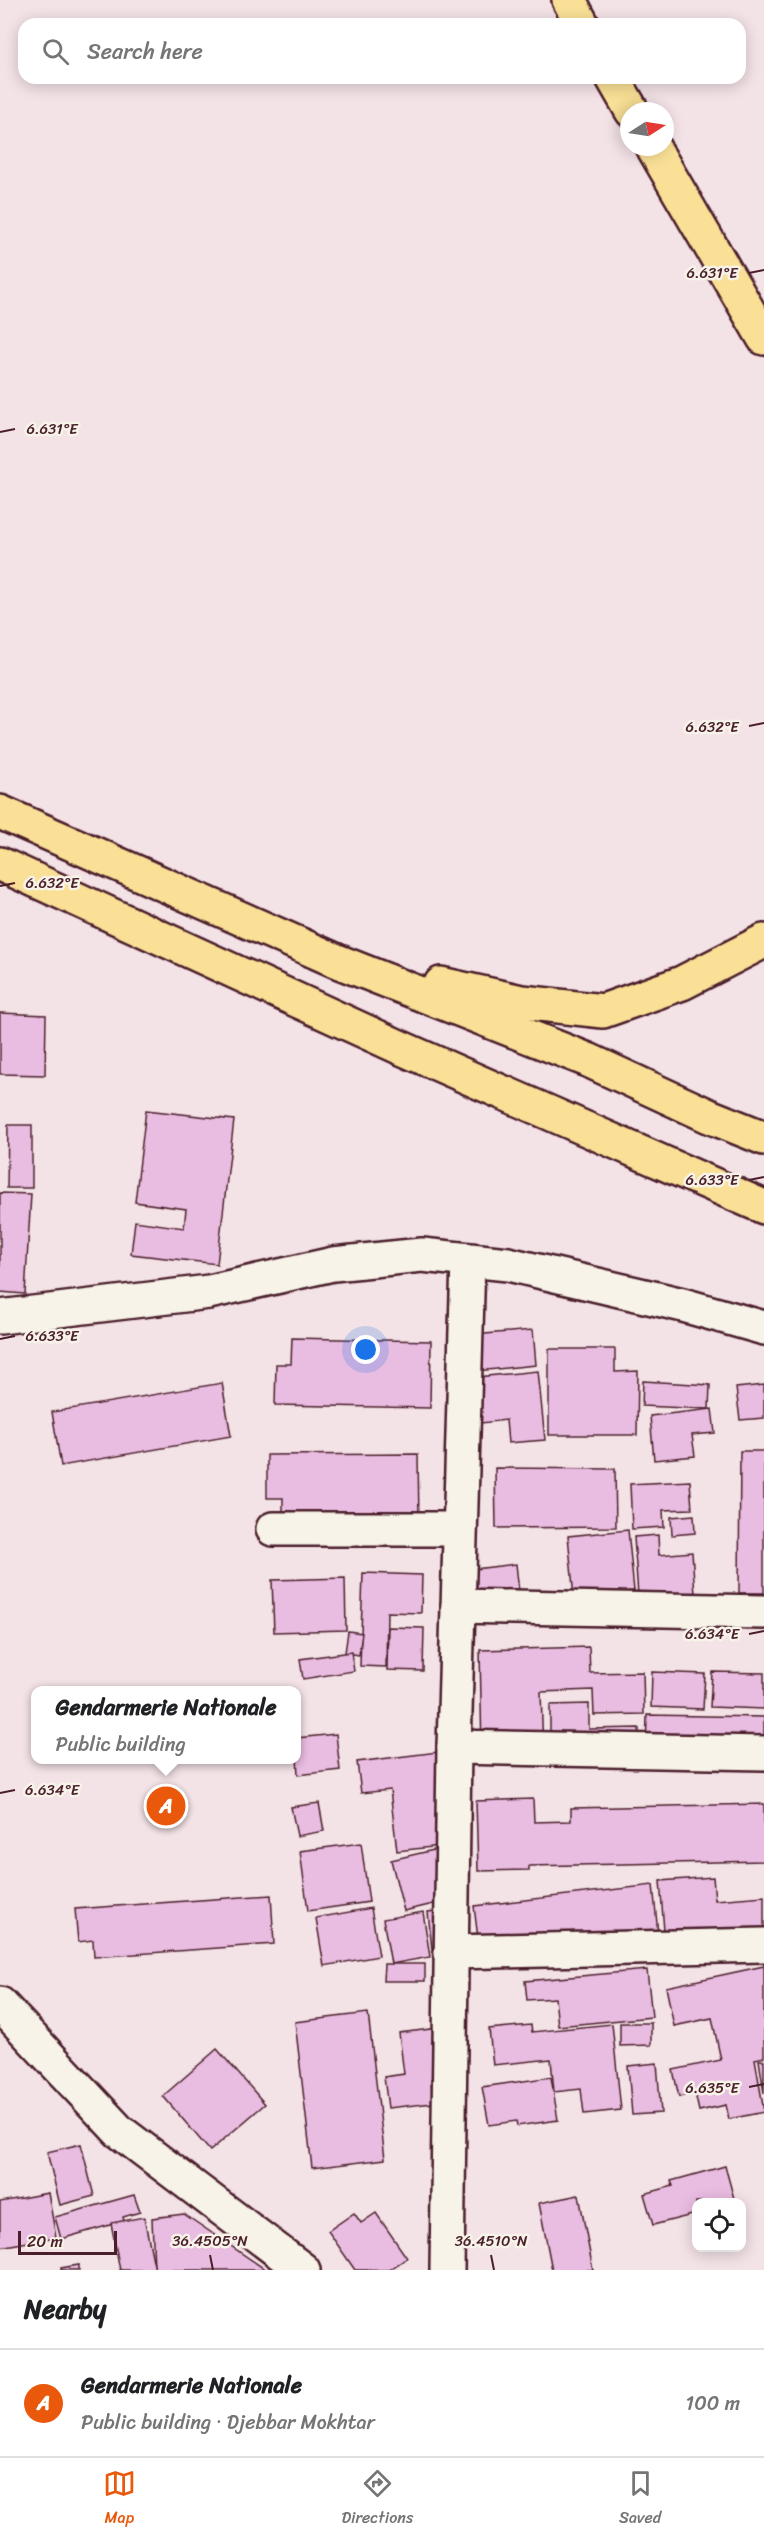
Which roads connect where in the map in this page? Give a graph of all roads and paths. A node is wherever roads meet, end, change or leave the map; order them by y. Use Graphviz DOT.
graph roads {
  1 [pos="569,0"];
  2 [pos="579,18"];
  3 [pos="616,84"];
  4 [pos="627,102"];
  5 [pos="658,156"];
  6 [pos="764,338"];
  7 [pos="0,813"];
  8 [pos="0,864"];
  9 [pos="764,940"];
  10 [pos="337,961"];
  11 [pos="764,1138"];
  12 [pos="764,1207"];
  13 [pos="468,1260"];
  14 [pos="0,1317"];
  15 [pos="764,1328"];
  16 [pos="273,1529"];
  17 [pos="460,1529"];
  18 [pos="458,1606"];
  19 [pos="764,1612"];
  20 [pos="454,1747"];
  21 [pos="764,1753"];
  22 [pos="764,1945"];
  23 [pos="451,1952"];
  24 [pos="0,2004"];
  25 [pos="303,2270"];
  26 [pos="447,2270"];
  1 -- 2 [label="main road"];
  3 -- 4 [label="main road"];
  5 -- 6 [label="main road"];
  7 -- 10 [label="main road"];
  8 -- 12 [label="main road"];
  9 -- 10 [label="main road"];
  10 -- 11 [label="main road"];
  13 -- 14 [label="street"];
  13 -- 15 [label="street"];
  13 -- 17 [label="street"];
  16 -- 17 [label="street"];
  17 -- 18 [label="street"];
  18 -- 19 [label="street"];
  18 -- 20 [label="street"];
  20 -- 21 [label="street"];
  20 -- 23 [label="street"];
  22 -- 23 [label="street"];
  23 -- 26 [label="street"];
  24 -- 25 [label="street"];
}
